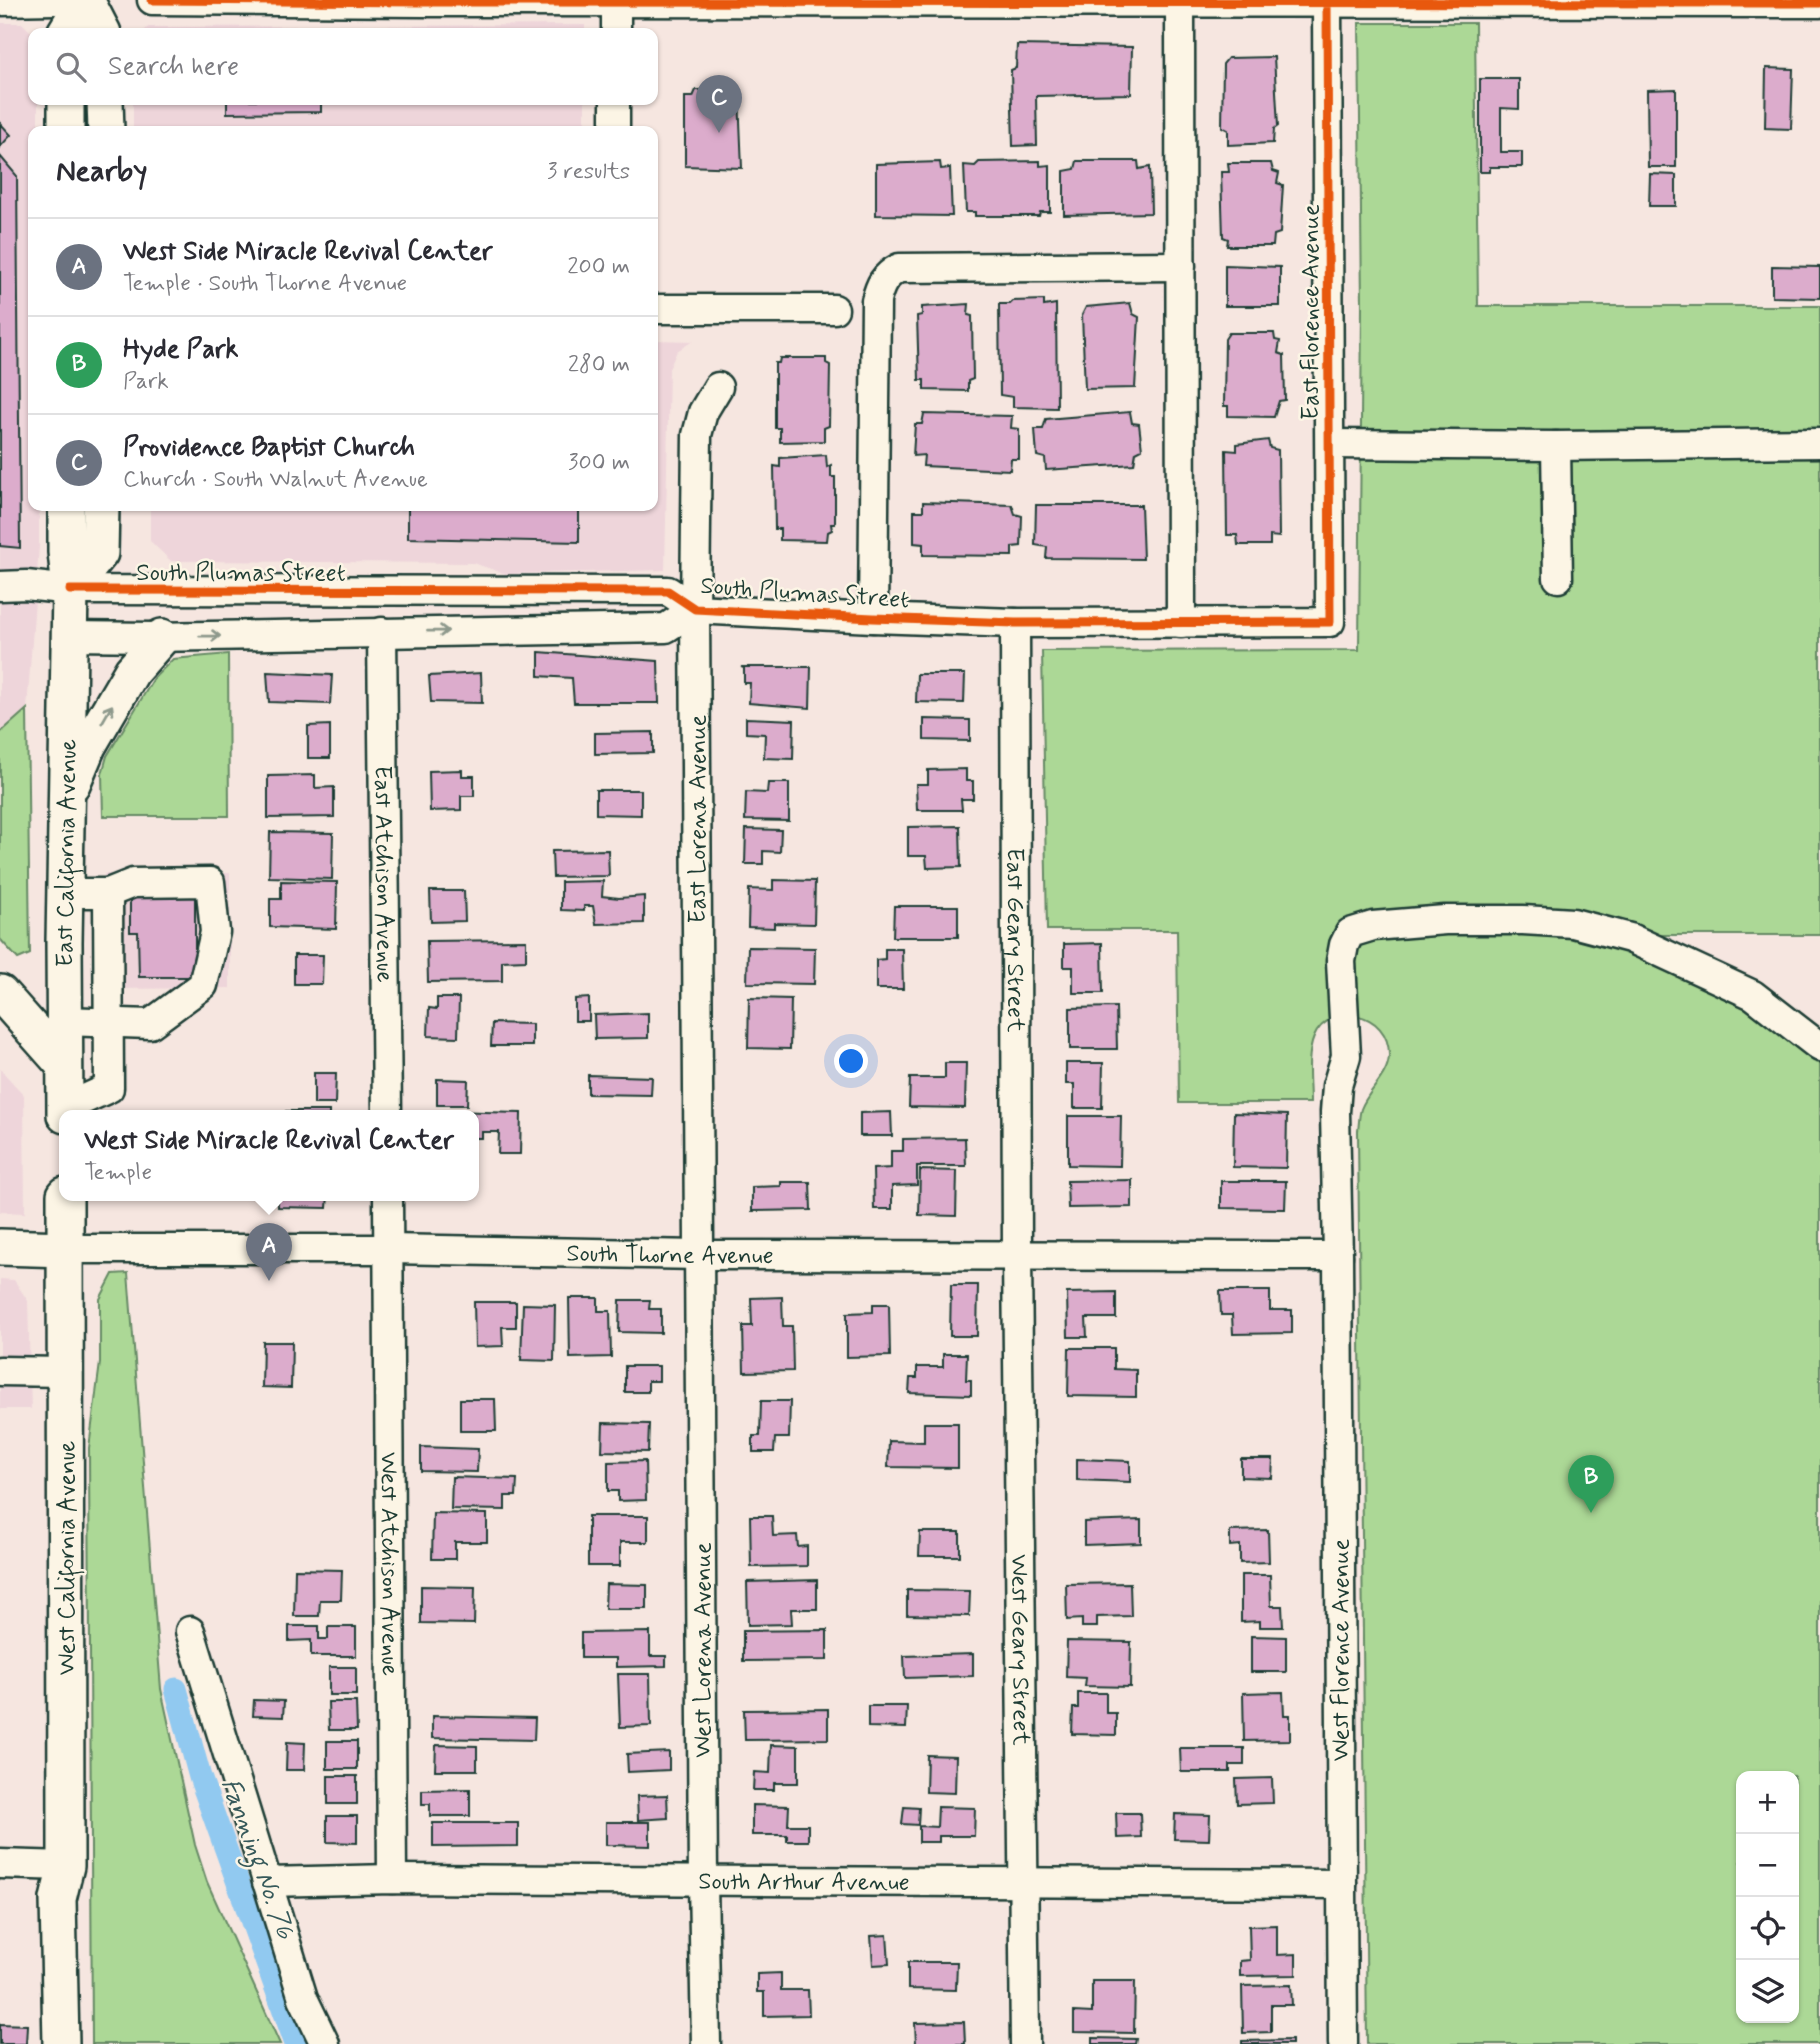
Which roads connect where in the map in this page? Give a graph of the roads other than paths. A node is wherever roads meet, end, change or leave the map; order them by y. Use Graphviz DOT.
graph roads {
  1 [pos="55,0"];
  2 [pos="86,0"];
  3 [pos="152,0"];
  4 [pos="0,1"];
  5 [pos="1180,1"];
  6 [pos="616,2"];
  7 [pos="1820,2"];
  8 [pos="1327,3"];
  9 [pos="68,28"];
  10 [pos="100,28"];
  11 [pos="616,28"];
  12 [pos="66,105"];
  13 [pos="105,105"];
  14 [pos="615,105"];
  15 [pos="66,126"];
  16 [pos="106,126"];
  17 [pos="615,126"];
  18 [pos="1181,266"];
  19 [pos="658,309"];
  20 [pos="834,309"];
  21 [pos="718,387"];
  22 [pos="1820,443"];
  23 [pos="1331,444"];
  24 [pos="1556,446"];
  25 [pos="66,511"];
  26 [pos="101,511"];
  27 [pos="1558,578"];
  28 [pos="0,586"];
  29 [pos="70,590"];
  30 [pos="695,609"];
  31 [pos="873,618"];
  32 [pos="1330,622"];
  33 [pos="1015,623"];
  34 [pos="1181,623"];
  35 [pos="382,632"];
  36 [pos="69,636"];
  37 [pos="162,637"];
  38 [pos="66,797"];
  39 [pos="65,893"];
  40 [pos="108,893"];
  41 [pos="109,946"];
  42 [pos="64,948"];
  43 [pos="0,993"];
  44 [pos="64,1021"];
  45 [pos="108,1022"];
  46 [pos="1820,1046"];
  47 [pos="64,1065"];
  48 [pos="65,1110"];
  49 [pos="67,1110"];
  50 [pos="387,1110"];
  51 [pos="65,1201"];
  52 [pos="388,1201"];
  53 [pos="0,1247"];
  54 [pos="66,1249"];
  55 [pos="389,1249"];
  56 [pos="700,1255"];
  57 [pos="1017,1256"];
  58 [pos="1338,1256"];
  59 [pos="0,1371"];
  60 [pos="66,1372"];
  61 [pos="190,1631"];
  62 [pos="0,1864"];
  63 [pos="66,1866"];
  64 [pos="392,1879"];
  65 [pos="703,1881"];
  66 [pos="267,1882"];
  67 [pos="1024,1883"];
  68 [pos="1342,1884"];
  69 [pos="61,2044"];
  70 [pos="80,2044"];
  71 [pos="325,2044"];
  72 [pos="706,2044"];
  73 [pos="1025,2044"];
  74 [pos="1343,2044"];
  1 -- 4 [label="street"];
  2 -- 9 [label="main road"];
  2 -- 10 [label="main road"];
  3 -- 6 [label="street"];
  5 -- 6 [label="street"];
  5 -- 8 [label="street"];
  5 -- 18 [label="street"];
  6 -- 11 [label="street"];
  7 -- 8 [label="street"];
  8 -- 23 [label="street, East Florence Avenue"];
  12 -- 15 [label="main road"];
  13 -- 16 [label="main road"];
  14 -- 17 [label="street"];
  18 -- 31 [label="street"];
  18 -- 34 [label="street"];
  19 -- 20 [label="street"];
  21 -- 30 [label="street, East Lorena Avenue"];
  22 -- 24 [label="street"];
  23 -- 24 [label="street"];
  23 -- 32 [label="street, East Florence Avenue"];
  24 -- 27 [label="street"];
  25 -- 29 [label="main road, East California Avenue"];
  26 -- 29 [label="main road"];
  28 -- 29 [label="street, South Plumas Street"];
  29 -- 30 [label="street, South Plumas Street"];
  29 -- 36 [label="main road, East California Avenue"];
  30 -- 31 [label="street, South Plumas Street"];
  35 -- 30 [label="street, South Plumas Street, one-way"];
  30 -- 56 [label="street, East Lorena Avenue"];
  31 -- 33 [label="street, South Plumas Street"];
  32 -- 34 [label="street, South Plumas Street"];
  33 -- 34 [label="street, South Plumas Street"];
  33 -- 57 [label="street, East Geary Street"];
  37 -- 35 [label="street, South Plumas Street, one-way"];
  35 -- 50 [label="street, East Atchison Avenue"];
  36 -- 37 [label="street, South Plumas Street"];
  36 -- 38 [label="main road, East California Avenue"];
  38 -- 37 [label="main road, one-way"];
  38 -- 39 [label="main road, East California Avenue"];
  39 -- 40 [label="street"];
  39 -- 42 [label="main road, East California Avenue"];
  40 -- 41 [label="street"];
  40 -- 45 [label="street"];
  41 -- 42 [label="street"];
  41 -- 45 [label="street"];
  42 -- 44 [label="main road, East California Avenue"];
  43 -- 47 [label="main road"];
  44 -- 45 [label="street"];
  44 -- 47 [label="main road, East California Avenue"];
  45 -- 49 [label="street"];
  46 -- 58 [label="street"];
  47 -- 48 [label="main road, East California Avenue"];
  51 -- 54 [label="main road"];
  52 -- 55 [label="street"];
  53 -- 54 [label="main road, South Thorne Avenue"];
  54 -- 55 [label="street, South Thorne Avenue"];
  54 -- 60 [label="main road, West California Avenue"];
  55 -- 56 [label="street, South Thorne Avenue"];
  55 -- 64 [label="street, West Atchison Avenue"];
  56 -- 57 [label="street, South Thorne Avenue"];
  56 -- 65 [label="street, West Lorena Avenue"];
  57 -- 58 [label="street, South Thorne Avenue"];
  57 -- 67 [label="street, West Geary Street"];
  58 -- 68 [label="street, West Florence Avenue"];
  59 -- 60 [label="street"];
  60 -- 63 [label="main road, West California Avenue"];
  61 -- 66 [label="street"];
  62 -- 63 [label="street"];
  63 -- 69 [label="main road, West California Avenue"];
  63 -- 70 [label="main road, West California Avenue"];
  64 -- 65 [label="street, South Arthur Avenue"];
  64 -- 66 [label="street, South Arthur Avenue"];
  65 -- 67 [label="street, South Arthur Avenue"];
  65 -- 72 [label="street, West Lorena Avenue"];
  66 -- 71 [label="street"];
  67 -- 68 [label="street, South Arthur Avenue"];
  67 -- 73 [label="street, West Geary Street"];
  68 -- 74 [label="street, West Florence Avenue"];
}
